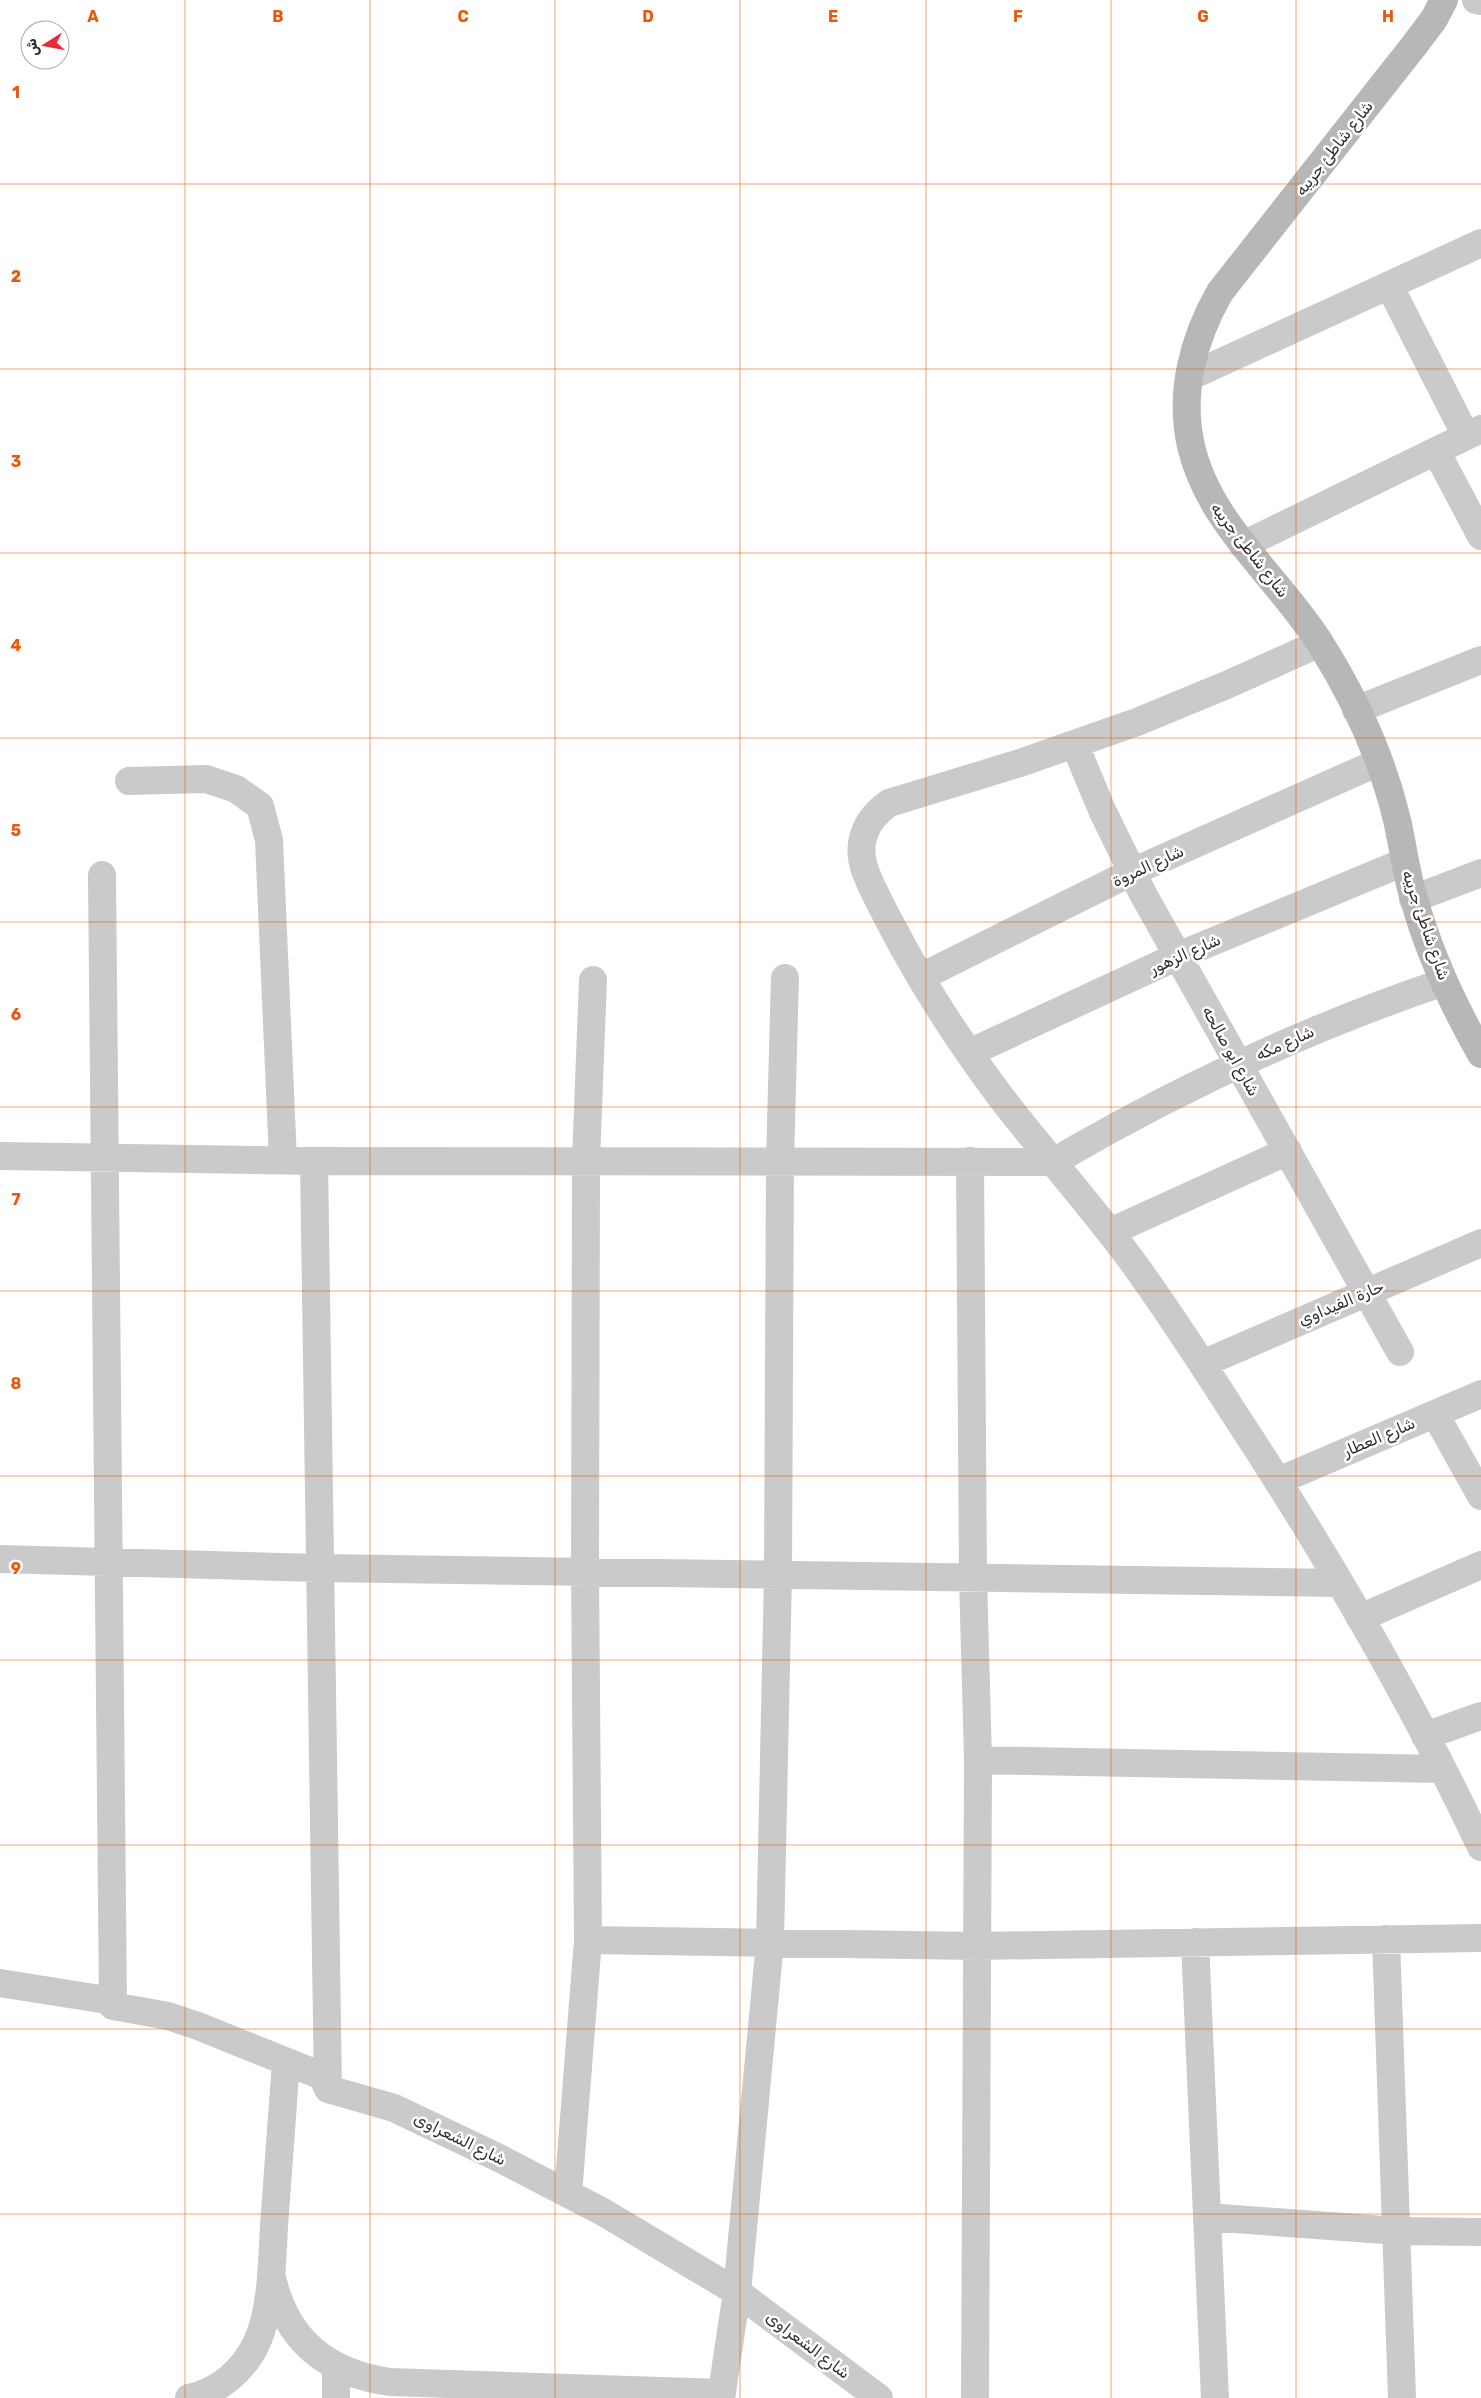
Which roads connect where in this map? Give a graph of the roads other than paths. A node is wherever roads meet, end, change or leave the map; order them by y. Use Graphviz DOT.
graph roads {
  1 [pos="1444,0"];
  2 [pos="1476,0"];
  3 [pos="1481,1"];
  4 [pos="1481,243"];
  5 [pos="1389,285"];
  6 [pos="1189,377"];
  7 [pos="1473,433"];
  8 [pos="1436,451"];
  9 [pos="1481,536"];
  10 [pos="1243,545"];
  11 [pos="1320,643"];
  12 [pos="1481,660"];
  13 [pos="1356,710"];
  14 [pos="1075,745"];
  15 [pos="1379,762"];
  16 [pos="129,781"];
  17 [pos="1404,862"];
  18 [pos="1132,872"];
  19 [pos="1481,873"];
  20 [pos="102,875"];
  21 [pos="1414,899"];
  22 [pos="1178,956"];
  23 [pos="920,977"];
  24 [pos="785,978"];
  25 [pos="593,980"];
  26 [pos="1444,982"];
  27 [pos="969,1053"];
  28 [pos="1481,1054"];
  29 [pos="1238,1064"];
  30 [pos="1288,1151"];
  31 [pos="0,1156"];
  32 [pos="105,1157"];
  33 [pos="283,1160"];
  34 [pos="586,1160"];
  35 [pos="314,1161"];
  36 [pos="780,1161"];
  37 [pos="970,1161"];
  38 [pos="1053,1162"];
  39 [pos="1110,1232"];
  40 [pos="1481,1243"];
  41 [pos="1366,1292"];
  42 [pos="1400,1352"];
  43 [pos="1202,1364"];
  44 [pos="1481,1394"];
  45 [pos="1435,1414"];
  46 [pos="1278,1481"];
  47 [pos="1481,1496"];
  48 [pos="0,1559"];
  49 [pos="108,1561"];
  50 [pos="1481,1565"];
  51 [pos="320,1568"];
  52 [pos="584,1570"];
  53 [pos="778,1574"];
  54 [pos="973,1577"];
  55 [pos="1340,1583"];
  56 [pos="1360,1618"];
  57 [pos="1481,1716"];
  58 [pos="1425,1736"];
  59 [pos="978,1760"];
  60 [pos="1442,1769"];
  61 [pos="1481,1847"];
  62 [pos="1481,1938"];
  63 [pos="1386,1939"];
  64 [pos="588,1940"];
  65 [pos="770,1942"];
  66 [pos="1195,1942"];
  67 [pos="977,1946"];
  68 [pos="0,1983"];
  69 [pos="113,2006"];
  70 [pos="286,2062"];
  71 [pos="328,2089"];
  72 [pos="568,2194"];
  73 [pos="1207,2217"];
  74 [pos="1398,2231"];
  75 [pos="1481,2232"];
  76 [pos="271,2272"];
  77 [pos="737,2292"];
  78 [pos="336,2367"];
  79 [pos="721,2396"];
  80 [pos="189,2398"];
  81 [pos="336,2398"];
  82 [pos="879,2398"];
  83 [pos="975,2398"];
  84 [pos="1215,2398"];
  85 [pos="1402,2398"];
  1 -- 6 [label="street, شارع شاطئ جريبه"];
  2 -- 3 [label="street"];
  4 -- 5 [label="street"];
  5 -- 6 [label="street"];
  5 -- 7 [label="street"];
  6 -- 10 [label="street, شارع شاطئ جريبه"];
  7 -- 8 [label="street"];
  8 -- 9 [label="street"];
  8 -- 10 [label="street"];
  10 -- 11 [label="street, شارع شاطئ جريبه"];
  11 -- 13 [label="street, شارع شاطئ جريبه"];
  11 -- 14 [label="street"];
  12 -- 13 [label="street"];
  13 -- 15 [label="street, شارع شاطئ جريبه"];
  14 -- 18 [label="street, شارع ابو صالحه"];
  14 -- 23 [label="street"];
  15 -- 17 [label="street, شارع شاطئ جريبه"];
  15 -- 18 [label="street, شارع المروة"];
  16 -- 33 [label="street"];
  17 -- 21 [label="street, شارع شاطئ جريبه"];
  17 -- 22 [label="street, شارع الزهور"];
  18 -- 22 [label="street, شارع ابو صالحه"];
  18 -- 23 [label="street, شارع المروة"];
  19 -- 21 [label="street"];
  20 -- 32 [label="street"];
  21 -- 26 [label="street, شارع شاطئ جريبه"];
  22 -- 27 [label="street, شارع الزهور"];
  22 -- 29 [label="street, شارع ابو صالحه"];
  23 -- 27 [label="street"];
  24 -- 36 [label="street"];
  25 -- 34 [label="street"];
  26 -- 28 [label="street, شارع شاطئ جريبه"];
  26 -- 29 [label="street, شارع مكه"];
  27 -- 38 [label="street"];
  29 -- 30 [label="street, شارع ابو صالحه"];
  29 -- 38 [label="street, شارع مكه"];
  30 -- 39 [label="street"];
  30 -- 41 [label="street, شارع ابو صالحه"];
  31 -- 32 [label="street"];
  32 -- 33 [label="street"];
  32 -- 49 [label="street"];
  33 -- 35 [label="street"];
  34 -- 35 [label="street"];
  34 -- 36 [label="street"];
  34 -- 52 [label="street"];
  35 -- 51 [label="street"];
  36 -- 37 [label="street"];
  36 -- 53 [label="street"];
  37 -- 38 [label="street"];
  37 -- 54 [label="street"];
  38 -- 39 [label="street"];
  39 -- 43 [label="street"];
  40 -- 41 [label="street, حارة الفيداوي"];
  41 -- 42 [label="street, شارع ابو صالحه"];
  41 -- 43 [label="street, حارة الفيداوي"];
  43 -- 46 [label="street"];
  44 -- 45 [label="street, شارع العطار"];
  45 -- 46 [label="street, شارع العطار"];
  45 -- 47 [label="street"];
  46 -- 55 [label="street"];
  48 -- 49 [label="street"];
  49 -- 51 [label="street"];
  49 -- 69 [label="street"];
  50 -- 56 [label="street"];
  51 -- 52 [label="street"];
  51 -- 71 [label="street"];
  52 -- 53 [label="street"];
  52 -- 64 [label="street"];
  53 -- 54 [label="street"];
  53 -- 65 [label="street"];
  54 -- 55 [label="street"];
  54 -- 59 [label="street"];
  55 -- 56 [label="street"];
  56 -- 58 [label="street"];
  57 -- 58 [label="street"];
  58 -- 60 [label="street"];
  59 -- 60 [label="street"];
  59 -- 67 [label="street"];
  60 -- 61 [label="street"];
  62 -- 63 [label="street"];
  63 -- 66 [label="street"];
  63 -- 74 [label="street"];
  64 -- 65 [label="street"];
  64 -- 72 [label="street"];
  65 -- 67 [label="street"];
  65 -- 77 [label="street"];
  66 -- 67 [label="street"];
  66 -- 73 [label="street"];
  67 -- 83 [label="street"];
  68 -- 69 [label="street"];
  69 -- 70 [label="street"];
  70 -- 71 [label="street"];
  70 -- 76 [label="street"];
  71 -- 72 [label="street, شارع الشعراوى"];
  72 -- 77 [label="street, شارع الشعراوى"];
  73 -- 74 [label="street"];
  73 -- 84 [label="street"];
  74 -- 75 [label="street"];
  74 -- 85 [label="street"];
  76 -- 78 [label="street"];
  76 -- 80 [label="street"];
  77 -- 79 [label="street"];
  77 -- 82 [label="street, شارع الشعراوى"];
  78 -- 79 [label="street"];
  78 -- 81 [label="street"];
}
